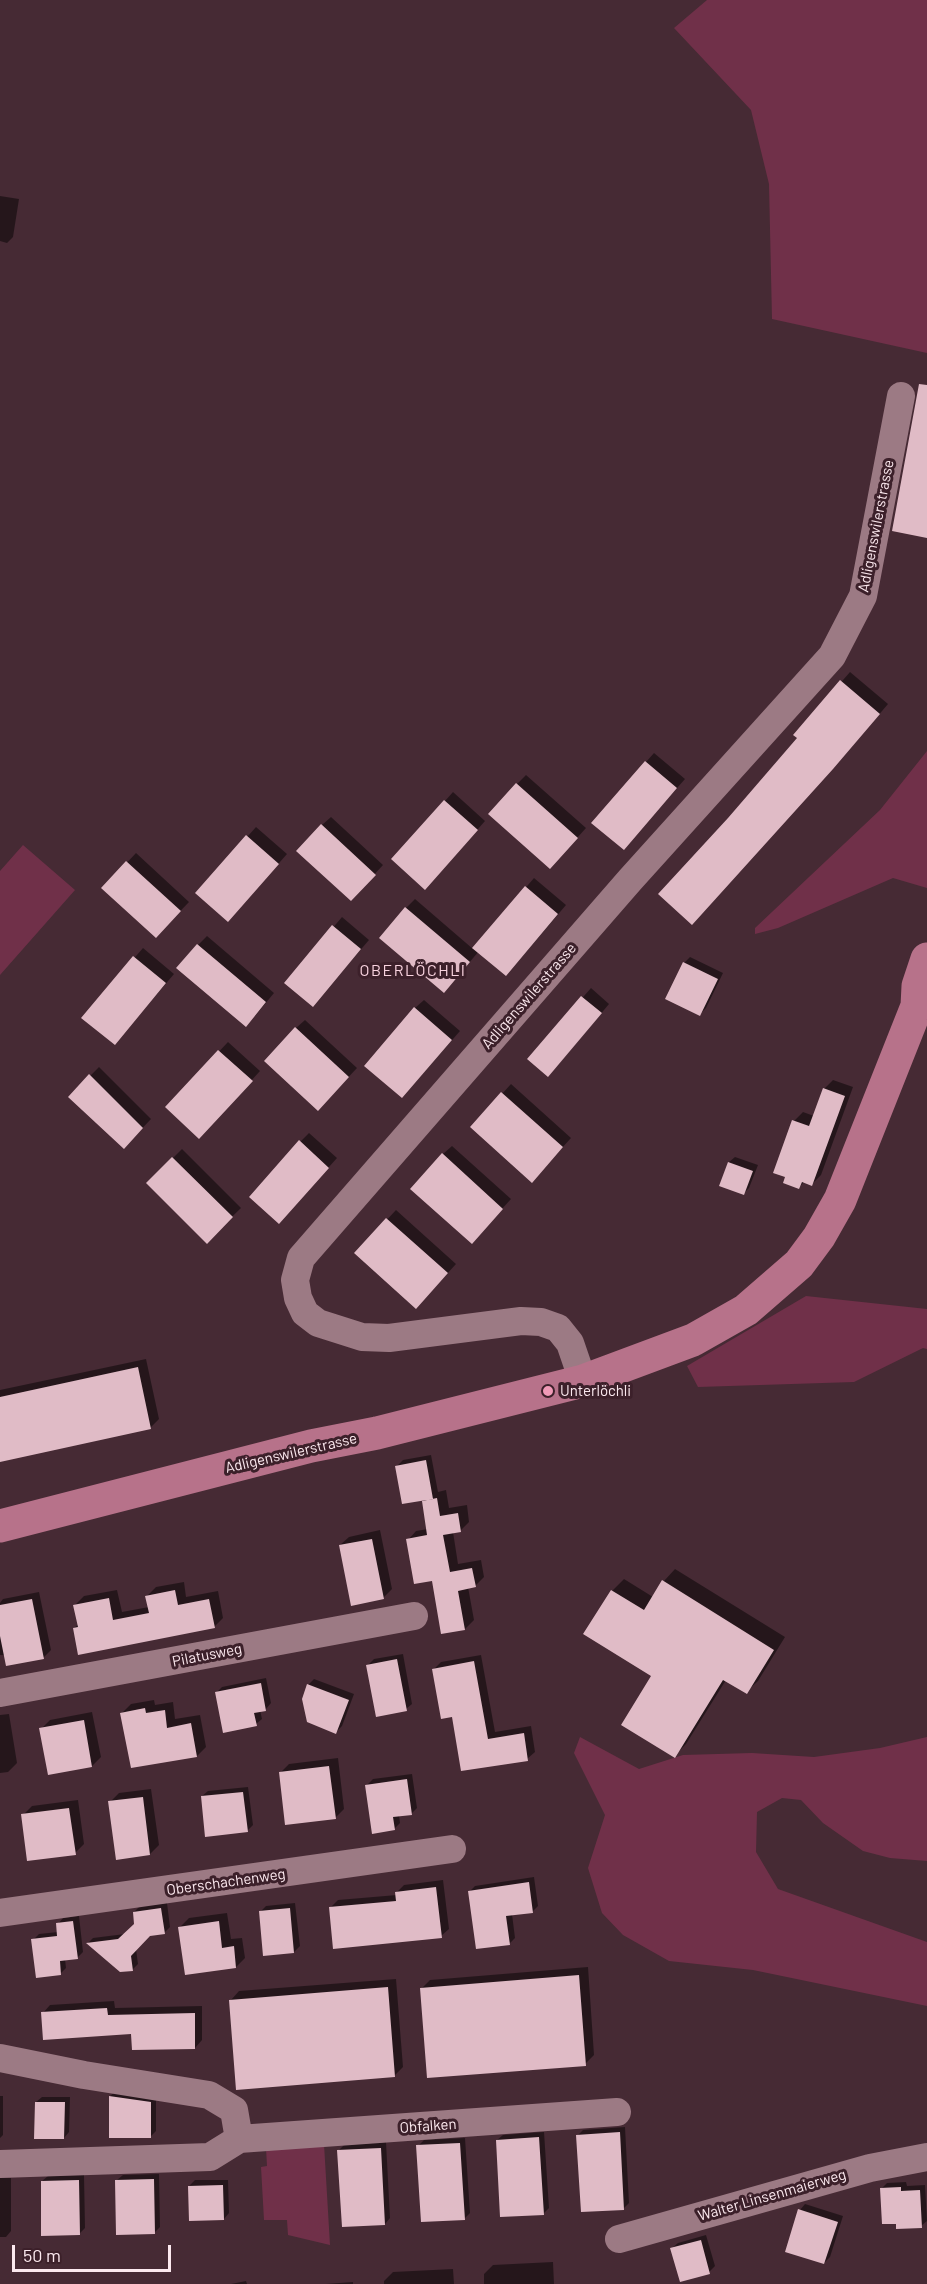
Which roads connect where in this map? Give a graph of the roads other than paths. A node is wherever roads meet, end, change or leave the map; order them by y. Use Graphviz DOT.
graph roads {
  1 [pos="901,396"];
  2 [pos="927,959"];
  3 [pos="922,998"];
  4 [pos="583,1381"];
  5 [pos="0,1526"];
  6 [pos="414,1616"];
  7 [pos="0,1693"];
  8 [pos="452,1849"];
  9 [pos="0,1913"];
  10 [pos="0,2058"];
  11 [pos="618,2112"];
  12 [pos="239,2139"];
  13 [pos="927,2157"];
  14 [pos="0,2164"];
  15 [pos="619,2239"];
  1 -- 4 [label="street, Adligenswilerstrasse"];
  2 -- 3 [label="main road, Adligenswilerstrasse"];
  3 -- 4 [label="main road, Adligenswilerstrasse"];
  4 -- 5 [label="main road, Adligenswilerstrasse"];
  6 -- 7 [label="street, Pilatusweg"];
  8 -- 9 [label="street, Oberschachenweg"];
  10 -- 12 [label="street"];
  11 -- 12 [label="street, Obfalken"];
  12 -- 14 [label="street, Obfalken"];
  13 -- 15 [label="street, Walter Linsenmaierweg"];
}
